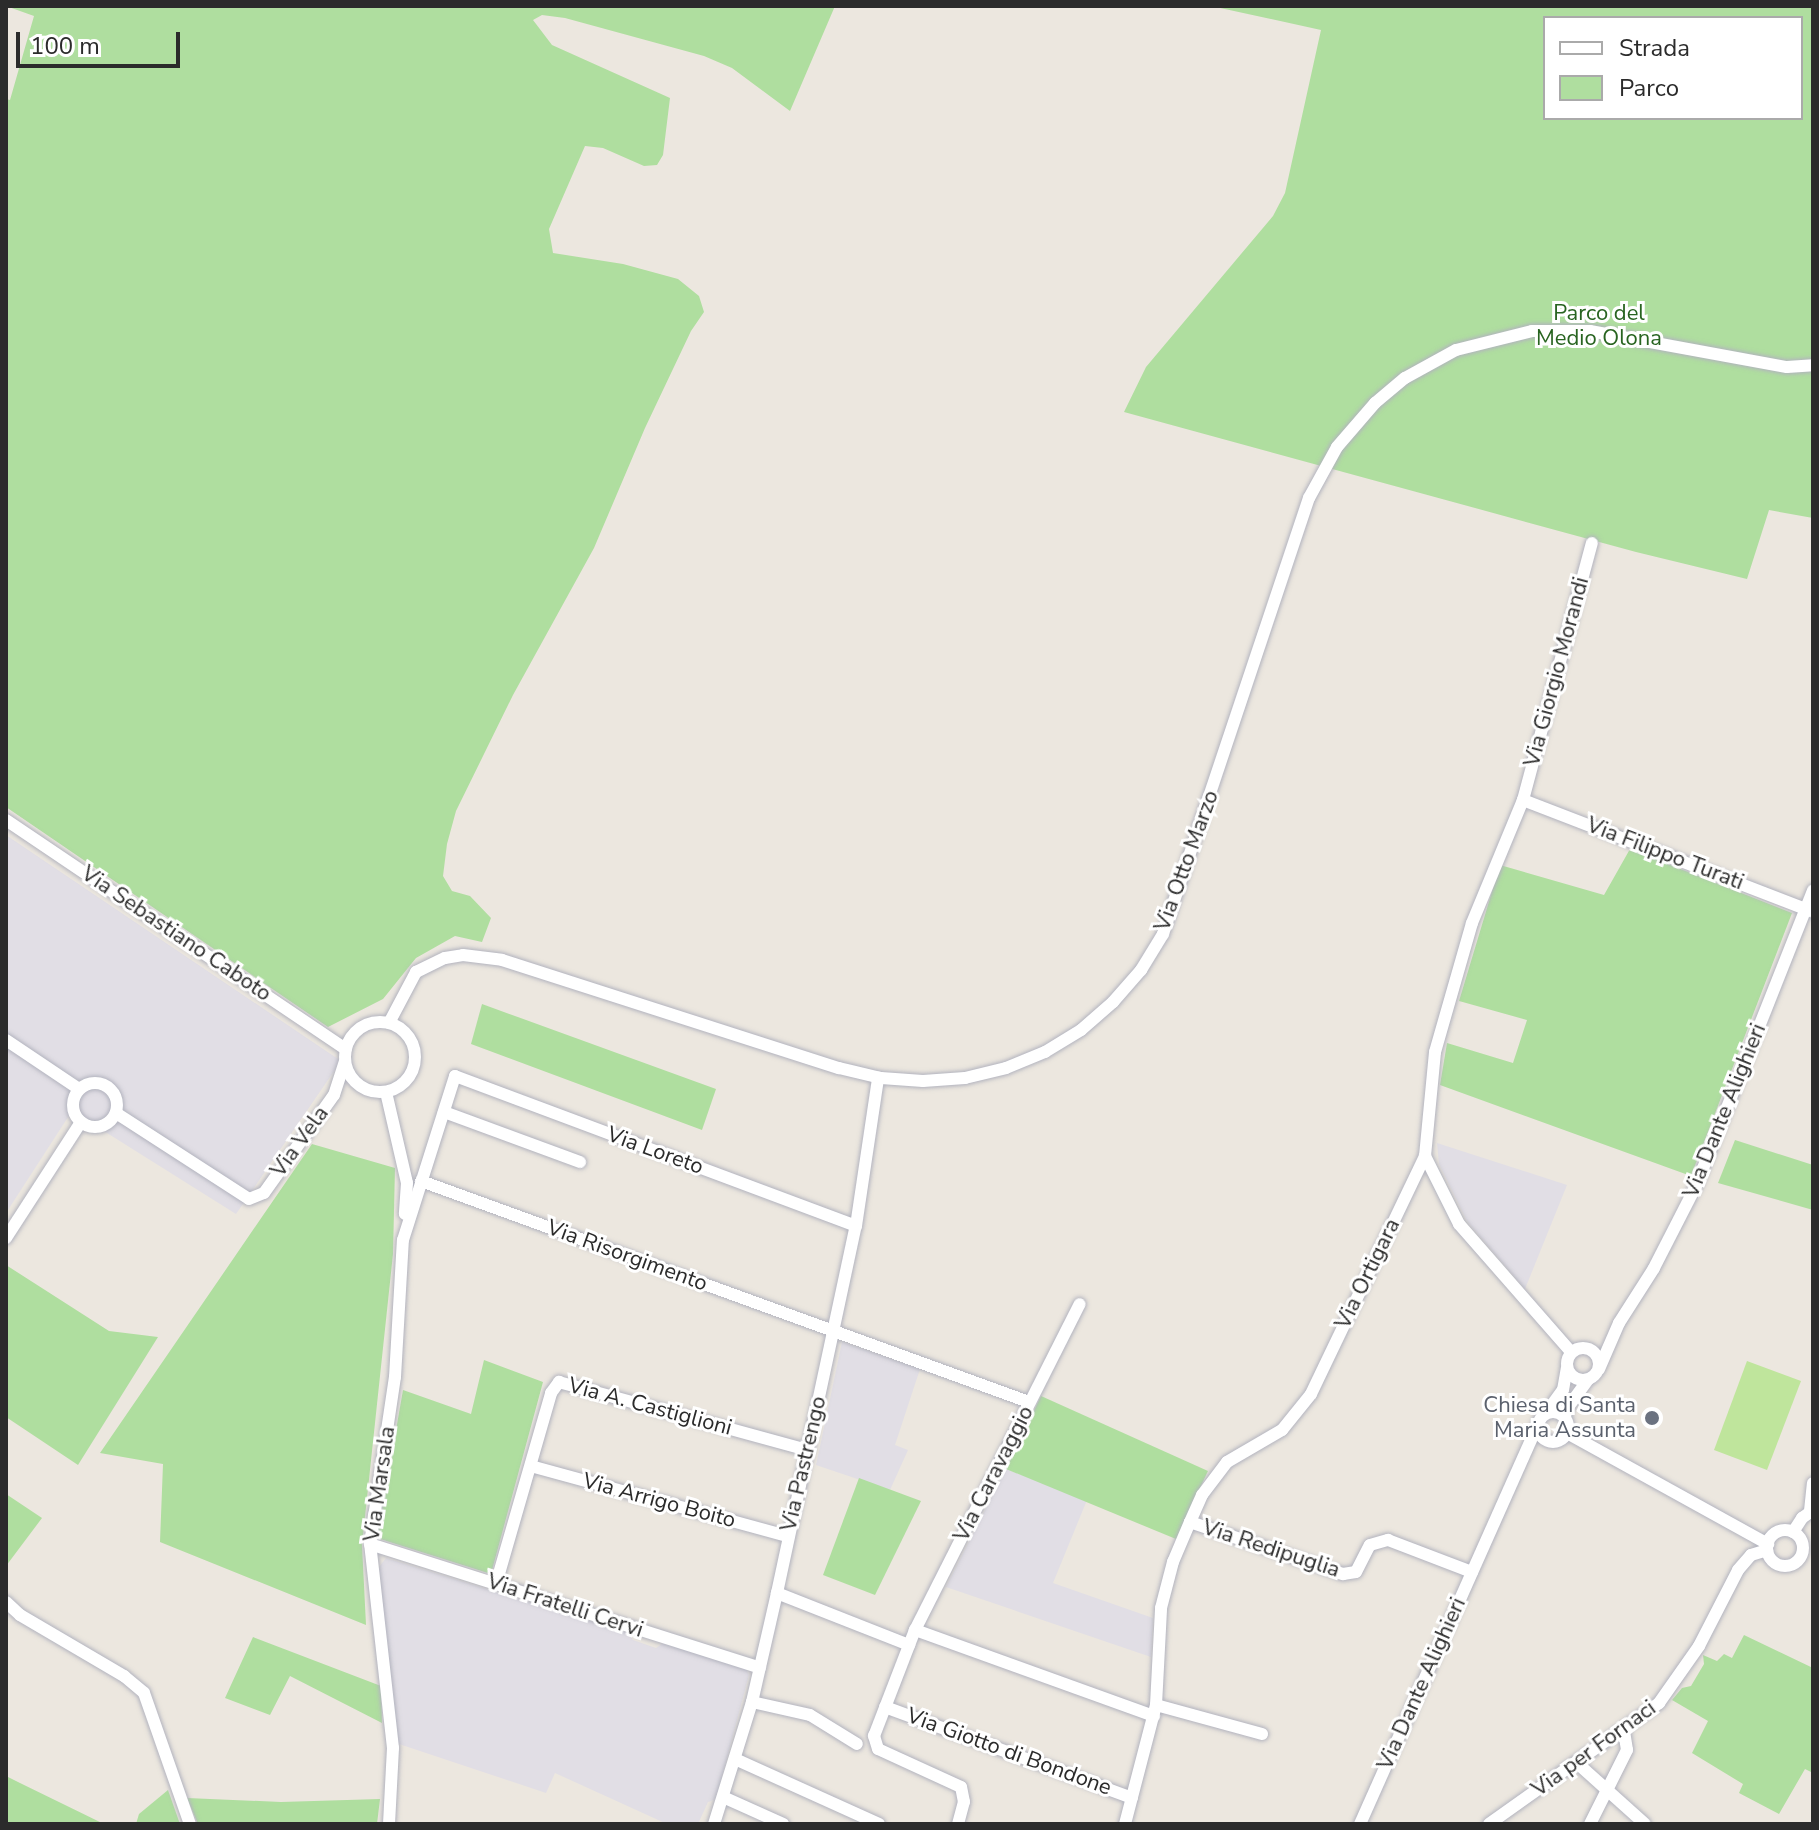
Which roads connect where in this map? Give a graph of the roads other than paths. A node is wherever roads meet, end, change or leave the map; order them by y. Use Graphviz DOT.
graph roads {
  1 [pos="1813,365"];
  2 [pos="1592,543"];
  3 [pos="1523,800"];
  4 [pos="6,820"];
  5 [pos="1813,890"];
  6 [pos="1810,910"];
  7 [pos="389,1023"];
  8 [pos="6,1040"];
  9 [pos="346,1049"];
  10 [pos="345,1062"];
  11 [pos="455,1076"];
  12 [pos="878,1078"];
  13 [pos="79,1089"];
  14 [pos="386,1092"];
  15 [pos="444,1112"];
  16 [pos="116,1113"];
  17 [pos="81,1122"];
  18 [pos="1425,1156"];
  19 [pos="580,1162"];
  20 [pos="421,1181"];
  21 [pos="856,1226"];
  22 [pos="6,1238"];
  23 [pos="403,1240"];
  24 [pos="1080,1304"];
  25 [pos="1619,1323"];
  26 [pos="834,1332"];
  27 [pos="1586,1348"];
  28 [pos="1571,1352"];
  29 [pos="1567,1368"];
  30 [pos="1599,1369"];
  31 [pos="1588,1380"];
  32 [pos="1029,1402"];
  33 [pos="1546,1413"];
  34 [pos="1565,1418"];
  35 [pos="1537,1426"];
  36 [pos="1567,1433"];
  37 [pos="1553,1443"];
  38 [pos="808,1450"];
  39 [pos="1525,1458"];
  40 [pos="531,1466"];
  41 [pos="1813,1483"];
  42 [pos="1811,1511"];
  43 [pos="1190,1522"];
  44 [pos="1793,1532"];
  45 [pos="787,1536"];
  46 [pos="370,1544"];
  47 [pos="1768,1547"];
  48 [pos="1808,1551"];
  49 [pos="1472,1572"];
  50 [pos="496,1584"];
  51 [pos="777,1593"];
  52 [pos="6,1602"];
  53 [pos="915,1630"];
  54 [pos="909,1645"];
  55 [pos="760,1668"];
  56 [pos="752,1702"];
  57 [pos="885,1707"];
  58 [pos="1155,1710"];
  59 [pos="1624,1731"];
  60 [pos="1262,1734"];
  61 [pos="857,1744"];
  62 [pos="735,1759"];
  63 [pos="1577,1763"];
  64 [pos="1607,1791"];
  65 [pos="723,1797"];
  66 [pos="1132,1798"];
  67 [pos="190,1824"];
  68 [pos="389,1824"];
  69 [pos="714,1824"];
  70 [pos="783,1824"];
  71 [pos="879,1824"];
  72 [pos="958,1824"];
  73 [pos="1125,1824"];
  74 [pos="1360,1824"];
  75 [pos="1489,1824"];
  76 [pos="1590,1824"];
  77 [pos="1645,1824"];
  1 -- 12 [label="street, Via Otto Marzo"];
  2 -- 3 [label="street, Via Giorgio Morandi"];
  3 -- 6 [label="street, Via Filippo Turati"];
  3 -- 18 [label="street, Via Ortigara"];
  4 -- 9 [label="street, Via Sebastiano Caboto"];
  5 -- 6 [label="street, Via Dante Alighieri"];
  6 -- 25 [label="street, Via Dante Alighieri"];
  7 -- 9 [label="street"];
  7 -- 12 [label="street, Via Otto Marzo"];
  7 -- 14 [label="street"];
  8 -- 13 [label="street, Via Vela"];
  9 -- 10 [label="street"];
  10 -- 14 [label="street"];
  10 -- 16 [label="street, Via Vela"];
  11 -- 15 [label="street, Via Marsala"];
  11 -- 21 [label="street, Via Loreto"];
  12 -- 21 [label="street, Via Pastrengo"];
  13 -- 16 [label="street, Via Vela"];
  13 -- 17 [label="street"];
  14 -- 23 [label="street, Via Marsala"];
  15 -- 19 [label="street"];
  15 -- 20 [label="street, Via Marsala"];
  16 -- 17 [label="street"];
  17 -- 22 [label="street"];
  18 -- 28 [label="street"];
  18 -- 43 [label="street, Via Ortigara"];
  20 -- 23 [label="street, Via Marsala"];
  20 -- 26 [label="street, Via Risorgimento"];
  21 -- 26 [label="street, Via Pastrengo"];
  23 -- 46 [label="street, Via Marsala"];
  24 -- 32 [label="street, Via Caravaggio"];
  25 -- 27 [label="street, Via Dante Alighieri"];
  25 -- 30 [label="street, Via Dante Alighieri"];
  26 -- 32 [label="street, Via Risorgimento"];
  26 -- 38 [label="street, Via Pastrengo"];
  27 -- 28 [label="street, Via Dante Alighieri"];
  27 -- 30 [label="street"];
  28 -- 29 [label="street, Via Dante Alighieri"];
  29 -- 31 [label="street"];
  29 -- 33 [label="street, Via Dante Alighieri"];
  30 -- 31 [label="street, Via Dante Alighieri"];
  31 -- 34 [label="street, Via Dante Alighieri"];
  32 -- 53 [label="street, Via Caravaggio"];
  33 -- 34 [label="street"];
  33 -- 35 [label="street, Via Dante Alighieri"];
  34 -- 36 [label="street"];
  35 -- 37 [label="street"];
  35 -- 39 [label="street, Via Dante Alighieri"];
  36 -- 37 [label="street"];
  36 -- 47 [label="street"];
  37 -- 39 [label="street"];
  38 -- 40 [label="street, Via A. Castiglioni"];
  38 -- 45 [label="street, Via Pastrengo"];
  39 -- 49 [label="street, Via Dante Alighieri"];
  40 -- 45 [label="street, Via Arrigo Boito"];
  40 -- 50 [label="street, Via A. Castiglioni"];
  41 -- 42 [label="street"];
  42 -- 44 [label="street, Via per Fornaci"];
  43 -- 49 [label="street, Via Redipuglia"];
  43 -- 58 [label="street, Via Ortigara"];
  44 -- 47 [label="street, Via per Fornaci"];
  44 -- 48 [label="street"];
  45 -- 51 [label="street, Via Pastrengo"];
  46 -- 50 [label="street, Via Fratelli Cervi"];
  46 -- 68 [label="street, Via Marsala"];
  47 -- 48 [label="street"];
  47 -- 59 [label="street, Via per Fornaci"];
  49 -- 74 [label="street, Via Dante Alighieri"];
  50 -- 55 [label="street, Via Fratelli Cervi"];
  51 -- 54 [label="street"];
  51 -- 55 [label="street, Via Pastrengo"];
  52 -- 67 [label="street"];
  53 -- 54 [label="street, Via Caravaggio"];
  53 -- 58 [label="street"];
  54 -- 57 [label="street, Via Caravaggio"];
  55 -- 56 [label="street, Via Pastrengo"];
  56 -- 61 [label="street"];
  56 -- 62 [label="street, Via Pastrengo"];
  57 -- 66 [label="street, Via Giotto di Bondone"];
  57 -- 72 [label="street, Via Caravaggio"];
  58 -- 60 [label="street"];
  58 -- 66 [label="street, Via Ortigara"];
  59 -- 63 [label="street, Via per Fornaci"];
  59 -- 64 [label="street"];
  62 -- 65 [label="street, Via Pastrengo"];
  62 -- 71 [label="street"];
  63 -- 64 [label="street"];
  63 -- 75 [label="street, Via per Fornaci"];
  64 -- 76 [label="street"];
  64 -- 77 [label="street"];
  65 -- 69 [label="street, Via Pastrengo"];
  65 -- 70 [label="street"];
  66 -- 73 [label="street, Via Ortigara"];
}
